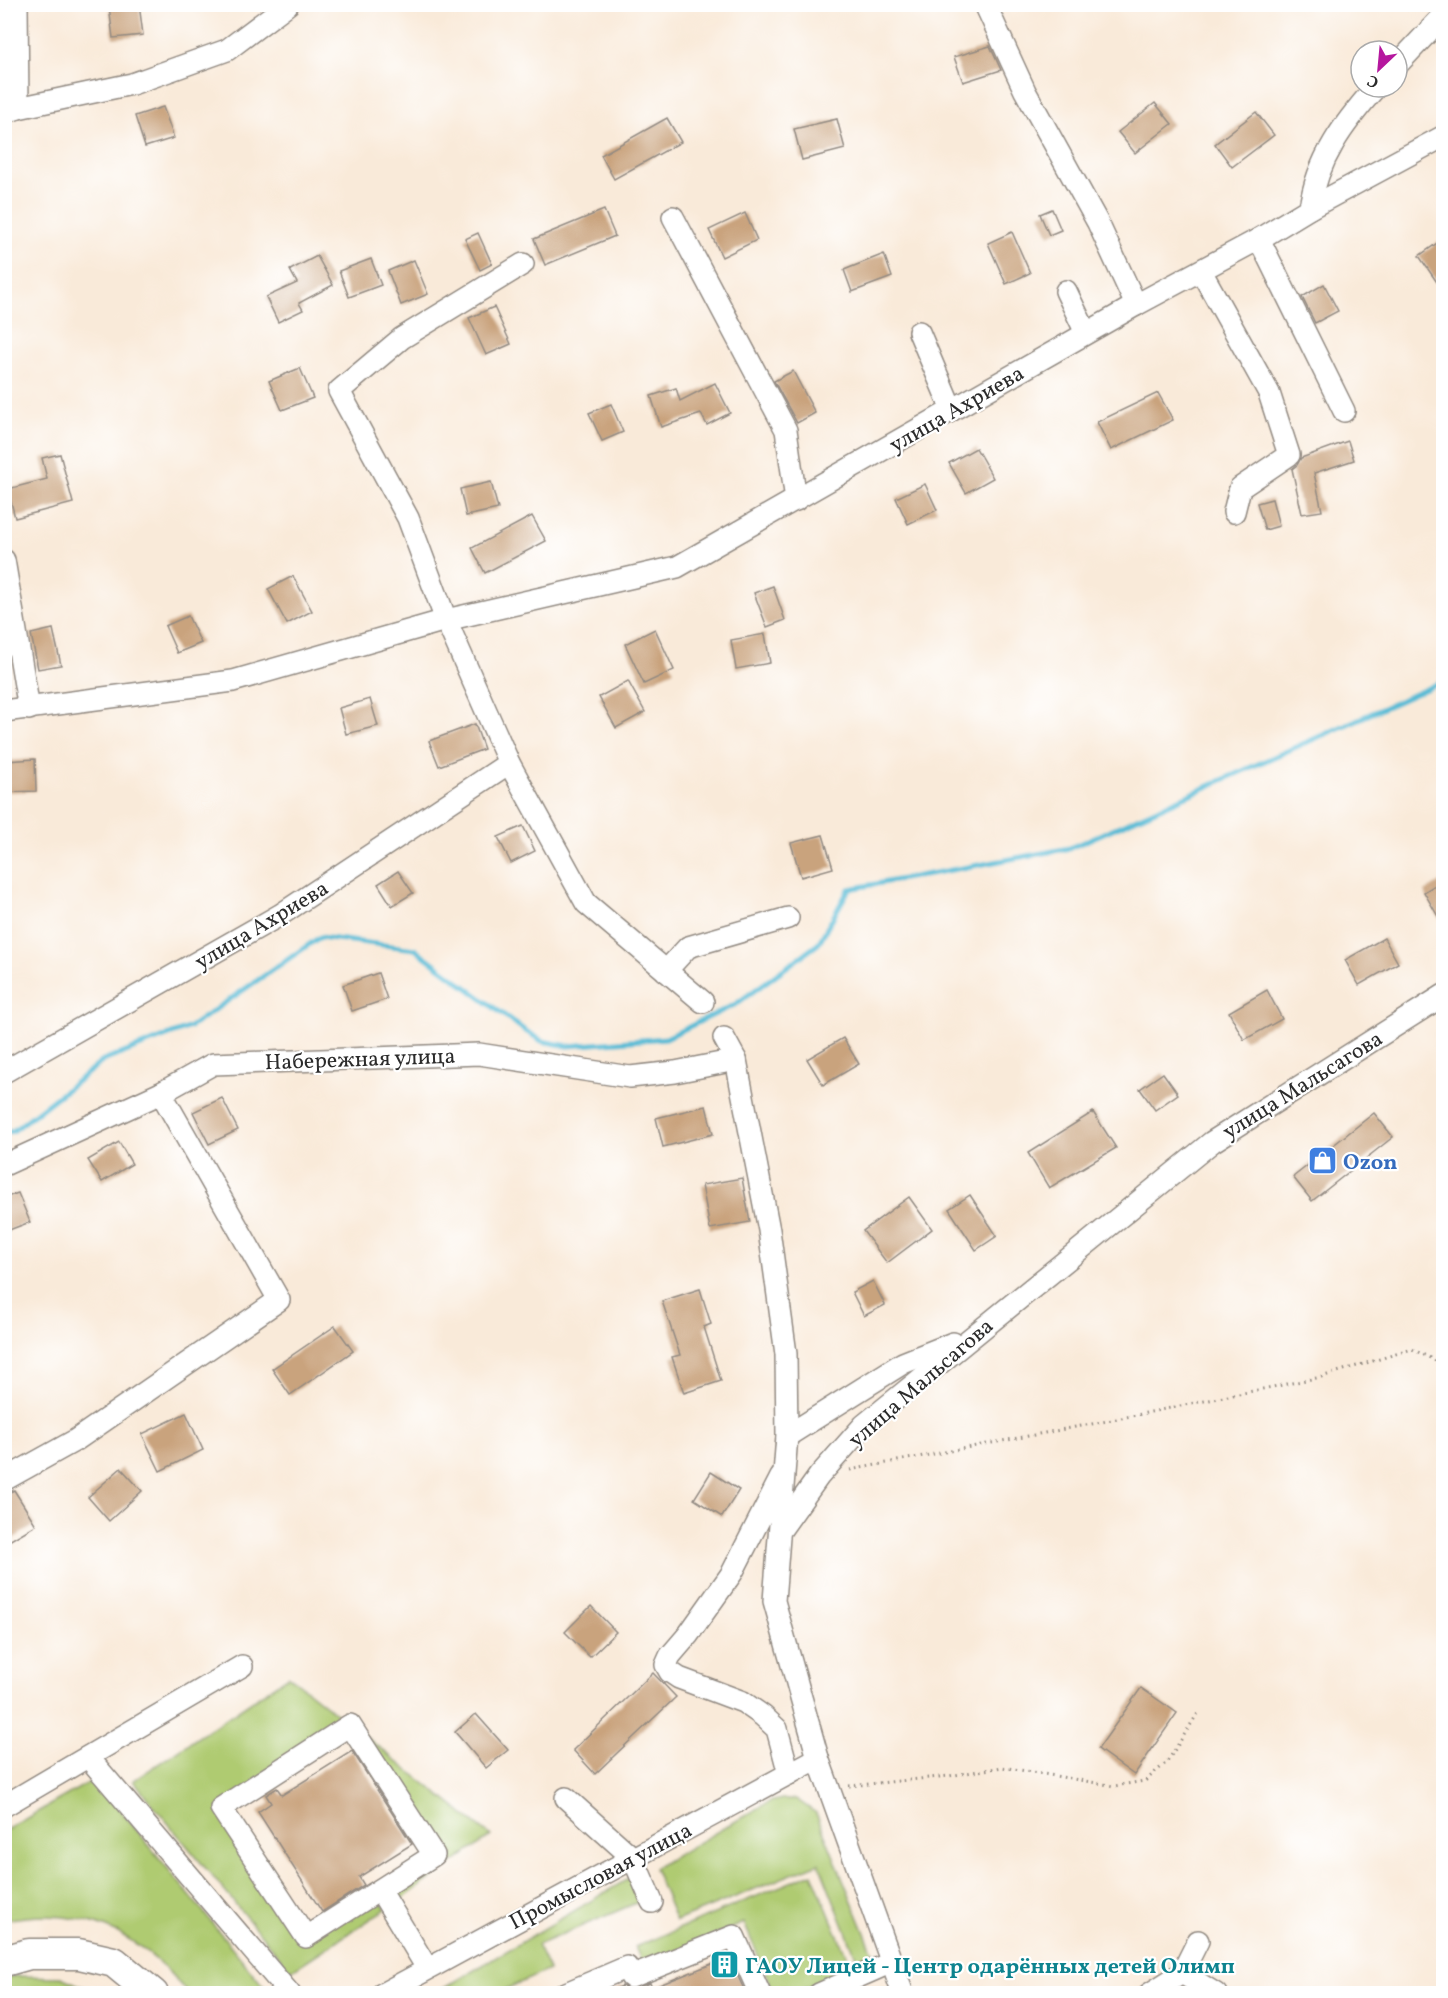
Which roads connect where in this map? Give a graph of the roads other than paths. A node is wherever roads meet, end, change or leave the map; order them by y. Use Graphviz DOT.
graph roads {
  1 [pos="17,4"];
  2 [pos="288,4"];
  3 [pos="986,4"];
  4 [pos="1443,15"];
  5 [pos="1409,52"];
  6 [pos="1366,99"];
  7 [pos="11,110"];
  8 [pos="1443,136"];
  9 [pos="1310,208"];
  10 [pos="673,217"];
  11 [pos="1259,239"];
  12 [pos="523,264"];
  13 [pos="1201,271"];
  14 [pos="1066,291"];
  15 [pos="1136,305"];
  16 [pos="919,332"];
  17 [pos="1086,333"];
  18 [pos="952,410"];
  19 [pos="1344,411"];
  20 [pos="796,500"];
  21 [pos="1234,512"];
  22 [pos="4,560"];
  23 [pos="446,620"];
  24 [pos="29,709"];
  25 [pos="4,711"];
  26 [pos="509,763"];
  27 [pos="788,918"];
  28 [pos="666,971"];
  29 [pos="1443,995"];
  30 [pos="703,1002"];
  31 [pos="724,1038"];
  32 [pos="736,1060"];
  33 [pos="4,1072"];
  34 [pos="161,1092"];
  35 [pos="4,1165"];
  36 [pos="973,1335"];
  37 [pos="788,1436"];
  38 [pos="785,1471"];
  39 [pos="4,1480"];
  40 [pos="781,1529"];
  41 [pos="242,1666"];
  42 [pos="88,1757"];
  43 [pos="818,1758"];
  44 [pos="789,1774"];
  45 [pos="566,1798"];
  46 [pos="4,1806"];
  47 [pos="633,1857"];
  48 [pos="380,1890"];
  49 [pos="652,1902"];
  50 [pos="1198,1941"];
  51 [pos="4,1961"];
  52 [pos="892,1962"];
  53 [pos="427,1968"];
  54 [pos="1182,1973"];
  55 [pos="153,1994"];
  56 [pos="290,1994"];
  57 [pos="382,1994"];
  58 [pos="564,1994"];
  59 [pos="760,1994"];
  60 [pos="819,1994"];
  61 [pos="903,1994"];
  62 [pos="1149,1994"];
  63 [pos="1216,1994"];
  1 -- 7 [label="street"];
  2 -- 7 [label="street"];
  3 -- 15 [label="street"];
  4 -- 5 [label="street"];
  6 -- 9 [label="street"];
  8 -- 9 [label="street, улица Ахриева"];
  9 -- 11 [label="street, улица Ахриева"];
  10 -- 20 [label="street"];
  11 -- 13 [label="street, улица Ахриева"];
  11 -- 19 [label="street"];
  12 -- 23 [label="street"];
  13 -- 15 [label="street, улица Ахриева"];
  13 -- 21 [label="street"];
  14 -- 17 [label="street"];
  15 -- 17 [label="street, улица Ахриева"];
  16 -- 18 [label="street"];
  17 -- 18 [label="street, улица Ахриева"];
  18 -- 20 [label="street, улица Ахриева"];
  20 -- 23 [label="street, улица Ахриева"];
  22 -- 24 [label="street"];
  23 -- 24 [label="street, улица Ахриева"];
  23 -- 26 [label="street"];
  24 -- 25 [label="street, улица Ахриева"];
  26 -- 28 [label="street"];
  26 -- 33 [label="street, улица Ахриева"];
  27 -- 28 [label="street"];
  28 -- 30 [label="street"];
  29 -- 36 [label="street, улица Мальсагова"];
  31 -- 32 [label="street"];
  32 -- 34 [label="street, Набережная улица"];
  32 -- 37 [label="street"];
  34 -- 35 [label="street, Набережная улица"];
  34 -- 39 [label="street"];
  36 -- 37 [label="street"];
  36 -- 40 [label="street, улица Мальсагова"];
  37 -- 38 [label="street"];
  38 -- 40 [label="street"];
  38 -- 44 [label="street"];
  40 -- 43 [label="street"];
  41 -- 42 [label="street"];
  42 -- 46 [label="street"];
  42 -- 56 [label="street"];
  43 -- 44 [label="street, Промысловая улица"];
  43 -- 52 [label="street"];
  44 -- 47 [label="street, Промысловая улица"];
  45 -- 47 [label="street"];
  47 -- 49 [label="street"];
  47 -- 53 [label="street, Промысловая улица"];
  48 -- 48 [label="street"];
  48 -- 53 [label="street"];
  50 -- 54 [label="street"];
  51 -- 55 [label="highway"];
  52 -- 60 [label="street"];
  52 -- 61 [label="street"];
  53 -- 57 [label="street, Промысловая улица"];
  54 -- 62 [label="street"];
  54 -- 63 [label="street"];
  58 -- 59 [label="street"];
}
